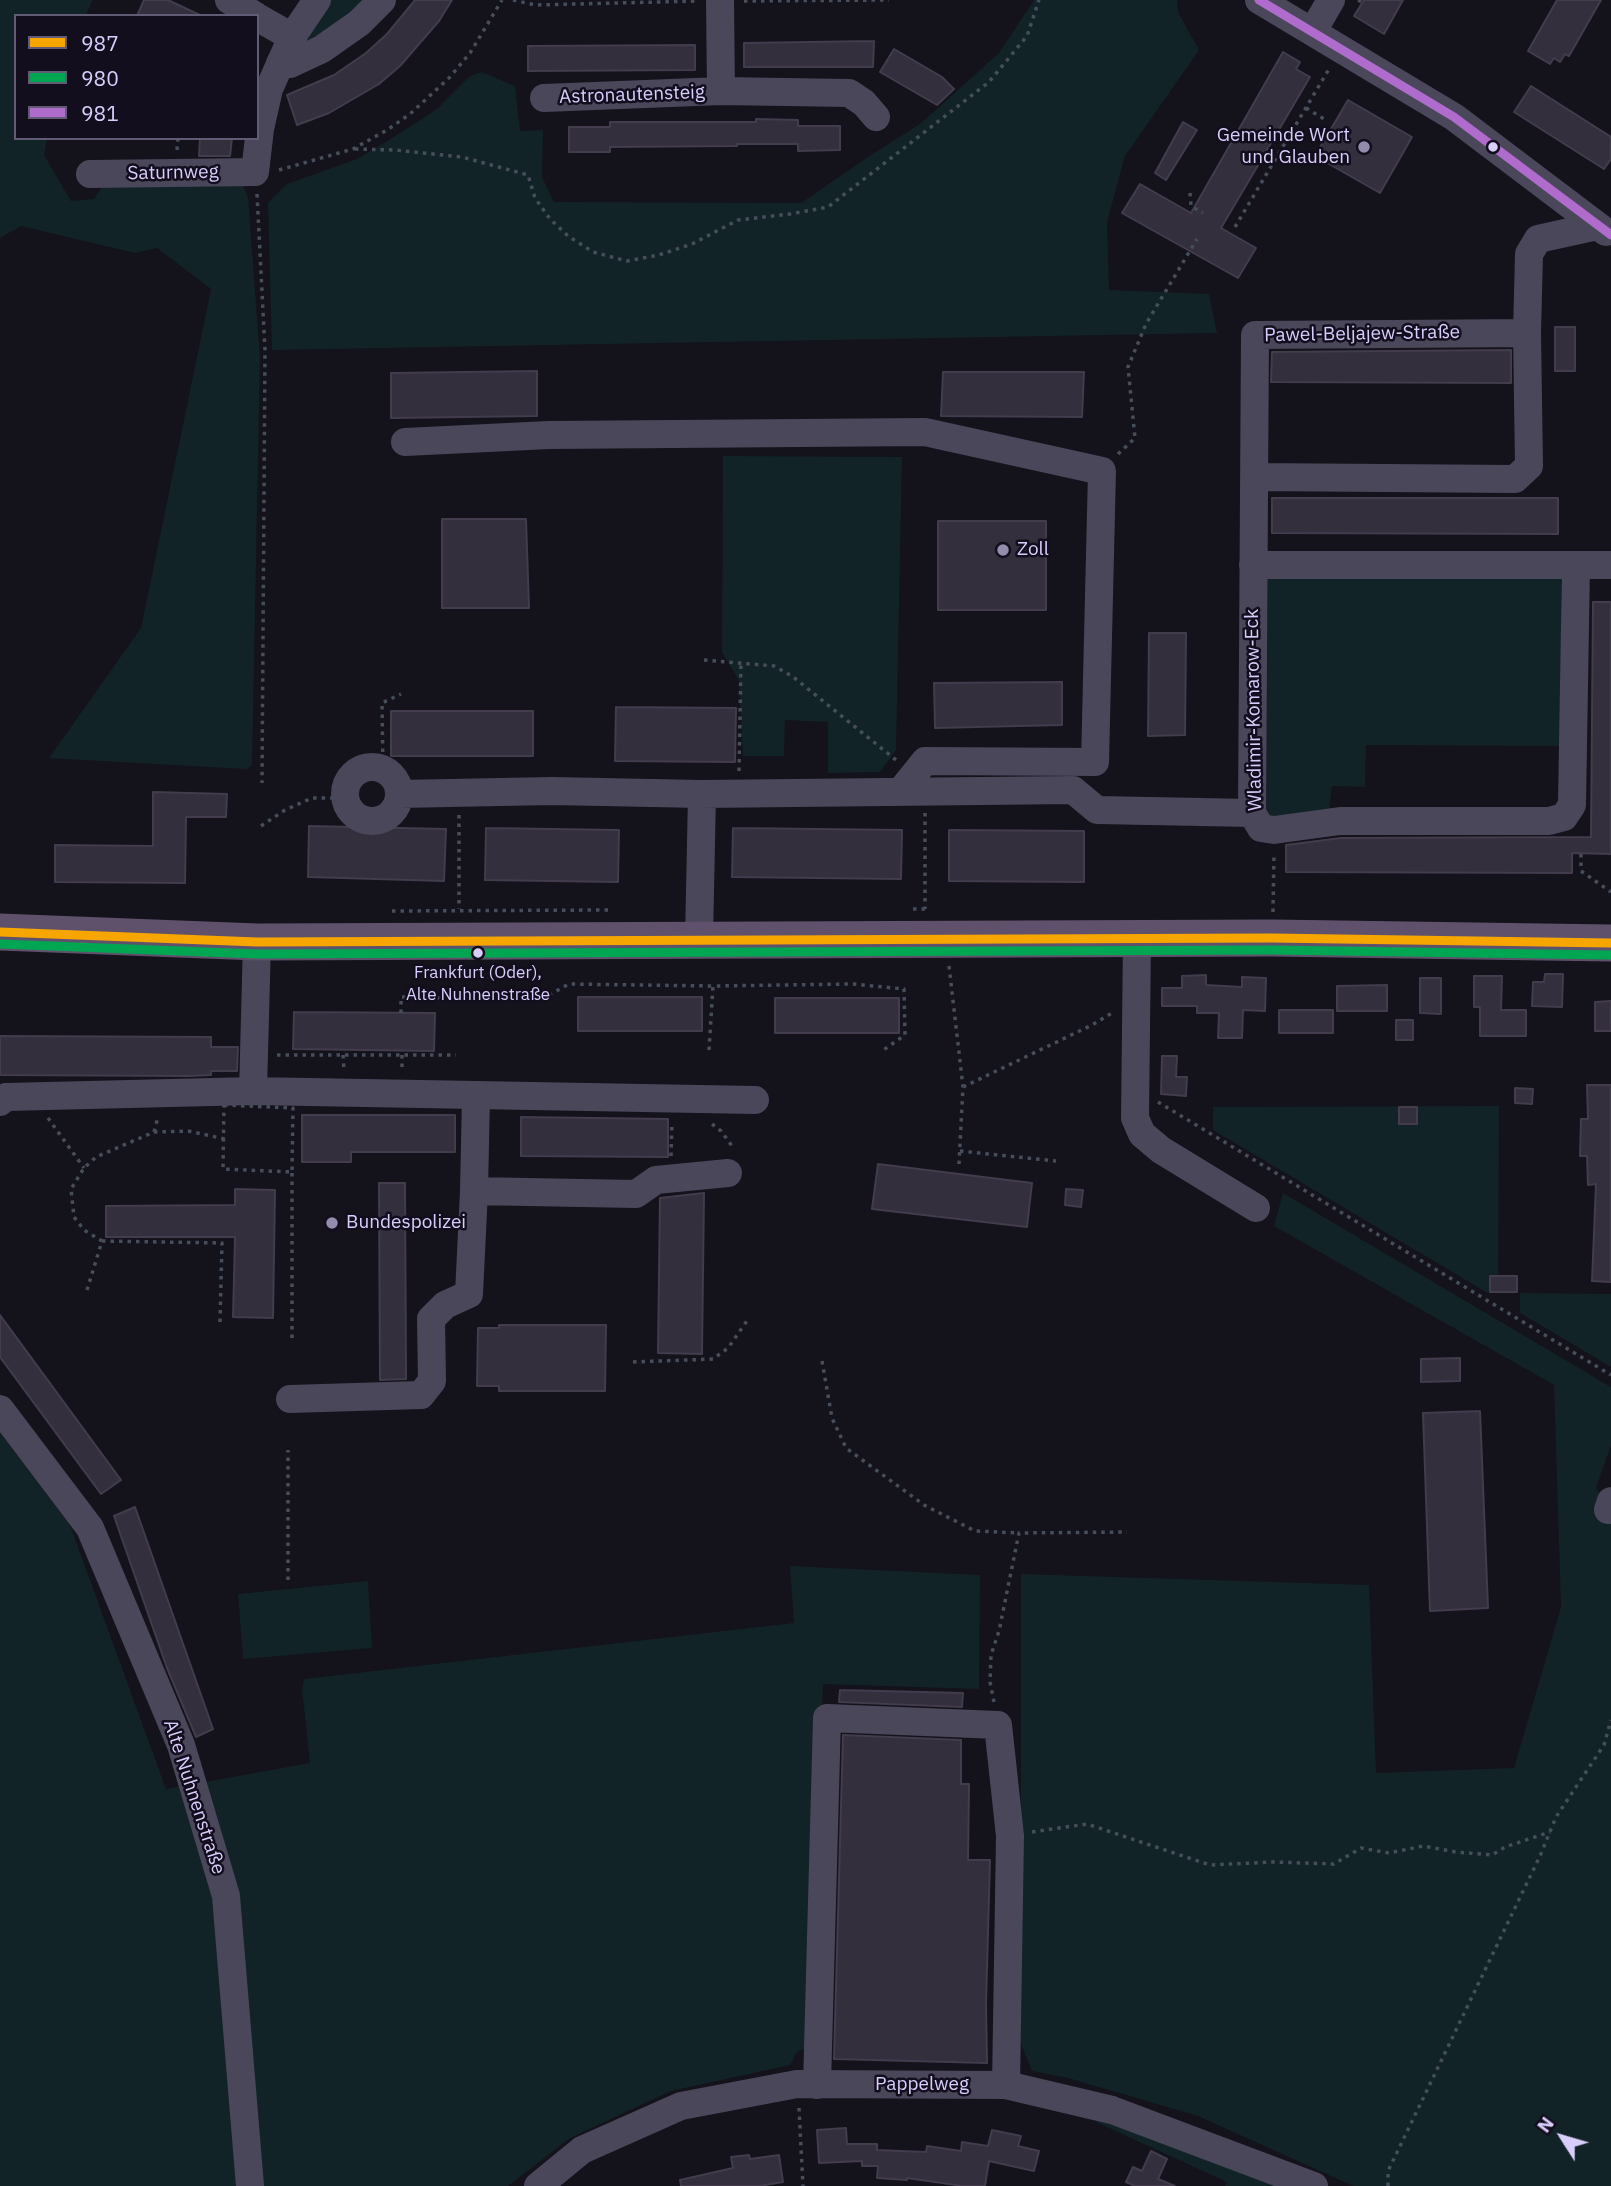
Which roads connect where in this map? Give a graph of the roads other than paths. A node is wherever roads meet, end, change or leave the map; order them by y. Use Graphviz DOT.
graph roads {
  1 [pos="229,0"];
  2 [pos="317,0"];
  3 [pos="382,0"];
  4 [pos="720,0"];
  5 [pos="1259,0"];
  6 [pos="1331,0"];
  7 [pos="253,14"];
  8 [pos="259,18"];
  9 [pos="1313,32"];
  10 [pos="292,37"];
  11 [pos="280,63"];
  12 [pos="721,91"];
  13 [pos="544,98"];
  14 [pos="876,117"];
  15 [pos="90,174"];
  16 [pos="1604,230"];
  17 [pos="1527,332"];
  18 [pos="405,442"];
  19 [pos="1254,477"];
  20 [pos="1253,565"];
  21 [pos="1611,565"];
  22 [pos="1576,566"];
  23 [pos="907,783"];
  24 [pos="399,794"];
  25 [pos="702,794"];
  26 [pos="1263,822"];
  27 [pos="0,932"];
  28 [pos="1137,939"];
  29 [pos="699,940"];
  30 [pos="257,942"];
  31 [pos="1611,943"];
  32 [pos="253,1091"];
  33 [pos="476,1096"];
  34 [pos="755,1100"];
  35 [pos="0,1102"];
  36 [pos="728,1173"];
  37 [pos="474,1191"];
  38 [pos="1256,1208"];
  39 [pos="290,1399"];
  40 [pos="0,1409"];
  41 [pos="807,2084"];
  42 [pos="1006,2085"];
  43 [pos="250,2186"];
  44 [pos="538,2186"];
  45 [pos="1314,2186"];
  1 -- 7 [label="street"];
  2 -- 10 [label="street"];
  3 -- 11 [label="street"];
  4 -- 12 [label="street, Astronautensteig"];
  5 -- 9 [label="street"];
  6 -- 9 [label="street"];
  8 -- 10 [label="street"];
  9 -- 16 [label="street"];
  10 -- 11 [label="street"];
  11 -- 15 [label="street, Saturnweg"];
  12 -- 13 [label="street, Astronautensteig"];
  12 -- 14 [label="street, Astronautensteig"];
  16 -- 17 [label="street"];
  17 -- 19 [label="street, Pawel-Beljajew-Straße"];
  17 -- 19 [label="street"];
  18 -- 23 [label="street"];
  19 -- 20 [label="street, Pawel-Beljajew-Straße"];
  20 -- 22 [label="street"];
  20 -- 26 [label="street, Wladimir-Komarow-Eck"];
  21 -- 22 [label="street"];
  22 -- 26 [label="street, Wladimir-Komarow-Eck"];
  23 -- 25 [label="street"];
  23 -- 26 [label="street"];
  24 -- 24 [label="street"];
  24 -- 25 [label="street"];
  25 -- 29 [label="street"];
  27 -- 30 [label="main road"];
  28 -- 29 [label="main road"];
  28 -- 31 [label="main road"];
  28 -- 38 [label="street"];
  29 -- 30 [label="main road"];
  30 -- 32 [label="street"];
  32 -- 33 [label="street"];
  32 -- 35 [label="street"];
  33 -- 34 [label="street"];
  33 -- 37 [label="street"];
  36 -- 37 [label="street"];
  37 -- 39 [label="street"];
  40 -- 43 [label="street, Alte Nuhnenstraße"];
  41 -- 42 [label="street, Pappelweg"];
  41 -- 42 [label="street"];
  41 -- 44 [label="street, Pappelweg"];
  42 -- 45 [label="street, Pappelweg"];
}
